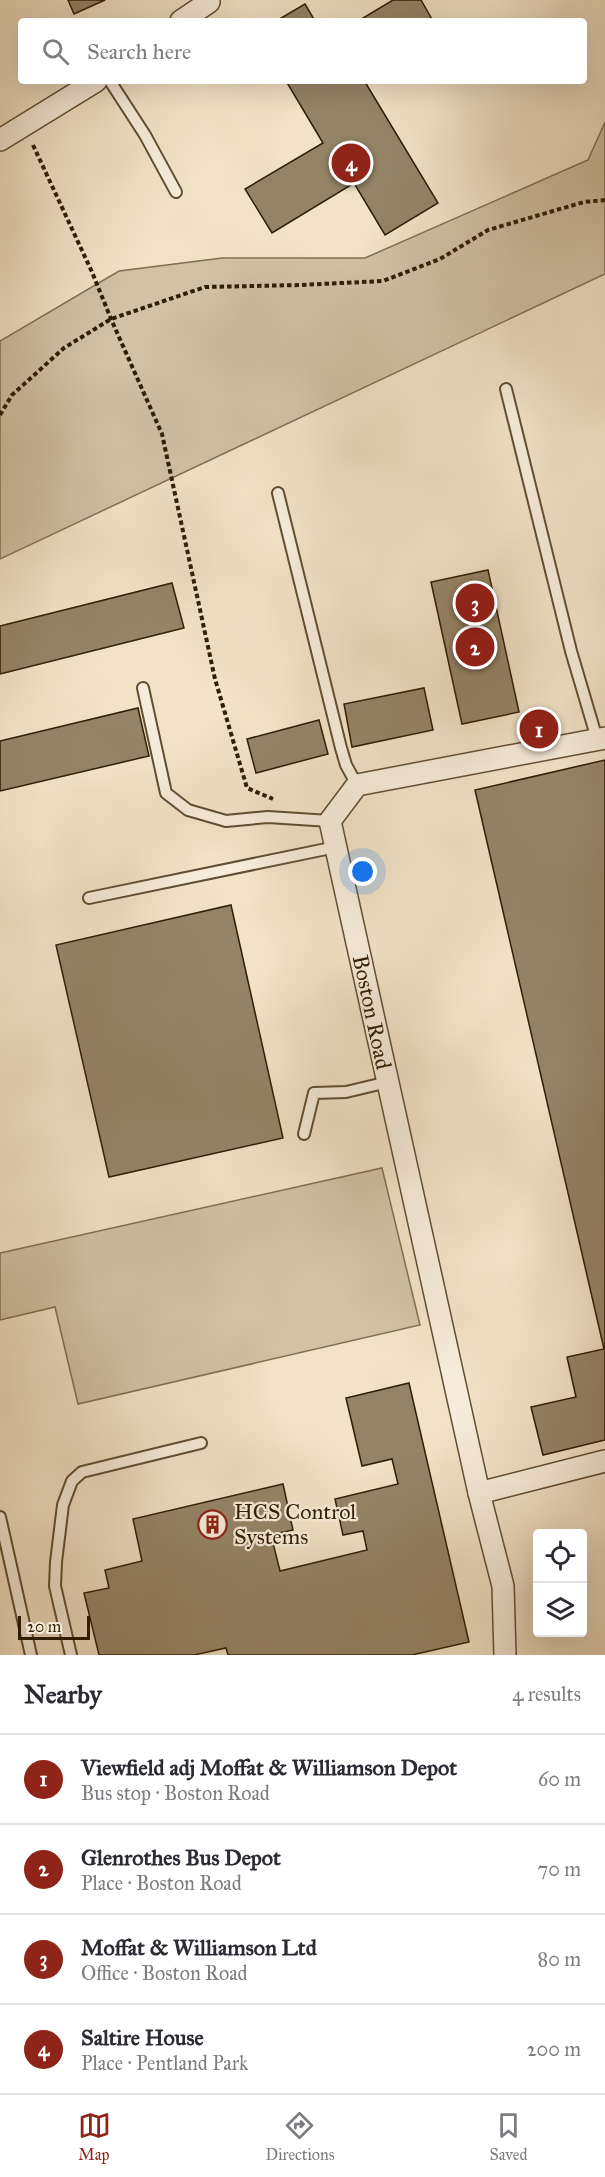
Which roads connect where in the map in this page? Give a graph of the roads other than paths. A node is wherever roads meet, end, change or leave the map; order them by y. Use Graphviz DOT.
graph roads {
  1 [pos="209,0"];
  2 [pos="185,18"];
  3 [pos="91,84"];
  4 [pos="112,84"];
  5 [pos="0,140"];
  6 [pos="176,192"];
  7 [pos="506,389"];
  8 [pos="278,493"];
  9 [pos="143,688"];
  10 [pos="601,738"];
  11 [pos="357,785"];
  12 [pos="330,821"];
  13 [pos="336,847"];
  14 [pos="89,898"];
  15 [pos="388,1082"];
  16 [pos="304,1134"];
  17 [pos="201,1443"];
  18 [pos="605,1461"];
  19 [pos="479,1493"];
  20 [pos="0,1517"];
  21 [pos="31,1655"];
  22 [pos="71,1655"];
  23 [pos="505,1655"];
  1 -- 2 [label="street"];
  3 -- 5 [label="street"];
  4 -- 6 [label="lane"];
  7 -- 10 [label="lane"];
  8 -- 11 [label="lane"];
  9 -- 12 [label="lane"];
  10 -- 11 [label="street"];
  11 -- 12 [label="street"];
  12 -- 13 [label="street, Boston Road"];
  13 -- 14 [label="lane"];
  13 -- 15 [label="street, Boston Road"];
  15 -- 16 [label="lane"];
  15 -- 19 [label="street, Boston Road"];
  17 -- 22 [label="lane"];
  18 -- 19 [label="street"];
  19 -- 23 [label="street, Boston Road"];
  20 -- 21 [label="lane"];
}
